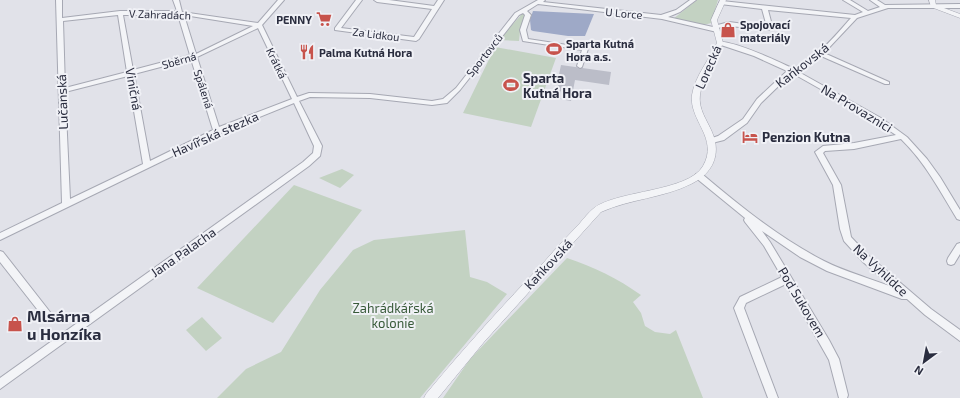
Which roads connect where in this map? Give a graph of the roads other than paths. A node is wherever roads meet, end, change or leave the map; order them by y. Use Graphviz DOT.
graph roads {
  1 [pos="59,0"];
  2 [pos="176,0"];
  3 [pos="281,0"];
  4 [pos="358,0"];
  5 [pos="377,0"];
  6 [pos="441,0"];
  7 [pos="693,0"];
  8 [pos="846,0"];
  9 [pos="873,0"];
  10 [pos="541,1"];
  11 [pos="723,2"];
  12 [pos="932,3"];
  13 [pos="960,6"];
  14 [pos="884,7"];
  15 [pos="435,8"];
  16 [pos="765,8"];
  17 [pos="523,10"];
  18 [pos="866,12"];
  19 [pos="120,13"];
  20 [pos="179,13"];
  21 [pos="960,16"];
  22 [pos="662,17"];
  23 [pos="855,17"];
  24 [pos="60,20"];
  25 [pos="259,25"];
  26 [pos="716,29"];
  27 [pos="720,43"];
  28 [pos="820,53"];
  29 [pos="193,57"];
  30 [pos="580,66"];
  31 [pos="790,71"];
  32 [pos="131,73"];
  33 [pos="887,83"];
  34 [pos="62,91"];
  35 [pos="296,100"];
  36 [pos="445,100"];
  37 [pos="217,131"];
  38 [pos="902,136"];
  39 [pos="712,141"];
  40 [pos="147,165"];
  41 [pos="699,176"];
  42 [pos="66,204"];
  43 [pos="746,216"];
  44 [pos="960,217"];
  45 [pos="0,237"];
  46 [pos="960,246"];
  47 [pos="0,256"];
  48 [pos="951,261"];
  49 [pos="882,273"];
  50 [pos="788,280"];
  51 [pos="875,285"];
  52 [pos="911,298"];
  53 [pos="47,315"];
  54 [pos="960,336"];
  55 [pos="0,384"];
  56 [pos="843,395"];
  57 [pos="430,398"];
  58 [pos="773,398"];
  1 -- 24 [label="street, Lučanská"];
  2 -- 20 [label="street, Spálená"];
  3 -- 25 [label="street, Sběrná"];
  4 -- 15 [label="street, Za Lidkou"];
  5 -- 15 [label="street"];
  6 -- 15 [label="street, Za Lidkou"];
  7 -- 22 [label="street, U Lorce"];
  8 -- 18 [label="street"];
  9 -- 14 [label="street"];
  10 -- 17 [label="street, Sportovců"];
  10 -- 22 [label="street, U Lorce"];
  11 -- 16 [label="street"];
  11 -- 26 [label="street, Lorecká"];
  12 -- 13 [label="street"];
  12 -- 14 [label="street"];
  12 -- 21 [label="street"];
  14 -- 18 [label="street"];
  16 -- 23 [label="street"];
  16 -- 26 [label="street, U Lorce"];
  17 -- 30 [label="street, Sportovců"];
  17 -- 36 [label="street, Sportovců"];
  18 -- 23 [label="street"];
  19 -- 20 [label="street, V Zahradách"];
  19 -- 24 [label="street, V Zahradách"];
  19 -- 32 [label="street, Viničná"];
  20 -- 25 [label="street, V Zahradách"];
  20 -- 29 [label="street, Spálená"];
  22 -- 26 [label="street, U Lorce"];
  23 -- 28 [label="street, Kaňkovská"];
  24 -- 34 [label="street, Lučanská"];
  25 -- 29 [label="street, Sběrná"];
  25 -- 35 [label="street, Krátká"];
  26 -- 27 [label="street, Lorecká"];
  27 -- 31 [label="street, Na Provaznici"];
  27 -- 39 [label="street, Lorecká"];
  28 -- 31 [label="street, Kaňkovská"];
  28 -- 33 [label="street"];
  29 -- 32 [label="street, Sběrná"];
  29 -- 37 [label="street, Spálená"];
  31 -- 38 [label="street, Na Provaznici"];
  31 -- 39 [label="street, Kaňkovská"];
  32 -- 34 [label="street, Sběrná"];
  32 -- 40 [label="street, Viničná"];
  34 -- 42 [label="street, Lučanská"];
  35 -- 36 [label="street, Havířská stezka"];
  35 -- 37 [label="street, Havířská stezka"];
  35 -- 55 [label="street, Jana Palacha"];
  37 -- 40 [label="street, Havířská stezka"];
  38 -- 44 [label="street, Na Provaznici"];
  38 -- 49 [label="street, Na Vyhlídce"];
  39 -- 41 [label="street"];
  40 -- 42 [label="street, Havířská stezka"];
  41 -- 43 [label="street, Pod Sukovem"];
  41 -- 57 [label="street, Kaňkovská"];
  42 -- 45 [label="street, Havířská stezka"];
  43 -- 50 [label="street, Pod Sukovem"];
  43 -- 51 [label="street, Pod Sukovem"];
  46 -- 48 [label="street"];
  47 -- 53 [label="street"];
  49 -- 51 [label="street"];
  49 -- 52 [label="street, Na Vyhlídce"];
  50 -- 56 [label="street, Pod Sukovem"];
  50 -- 58 [label="street"];
  51 -- 52 [label="street, Pod Sukovem"];
  52 -- 54 [label="street, Na Vyhlídce"];
}
